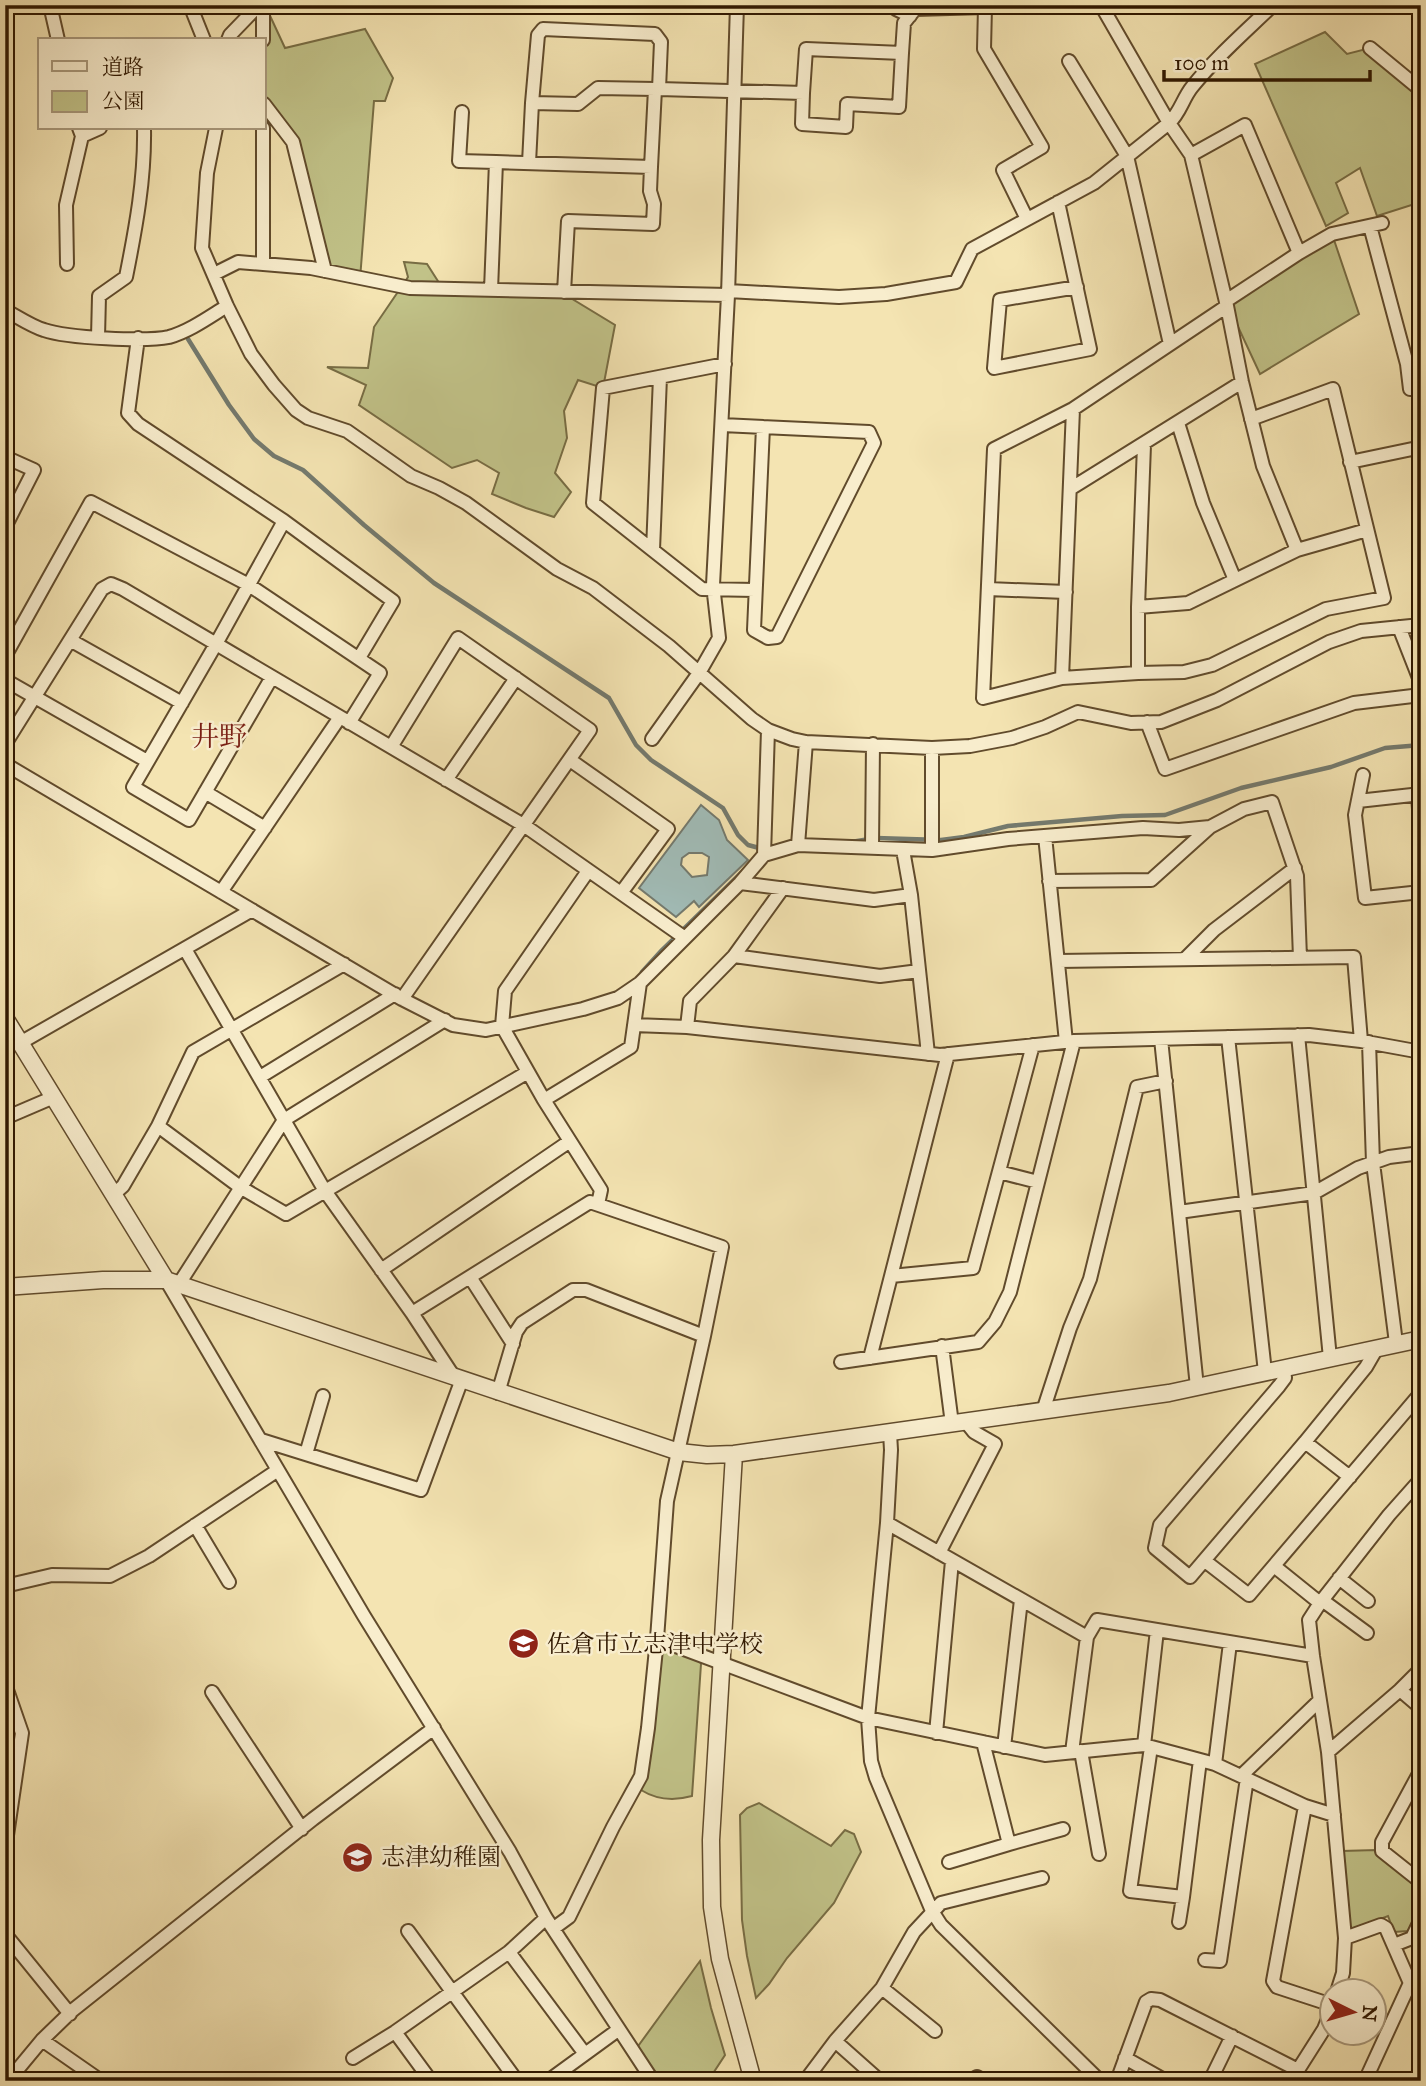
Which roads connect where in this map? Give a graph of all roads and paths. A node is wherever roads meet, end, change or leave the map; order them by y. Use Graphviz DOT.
graph roads {
  1 [pos="50,5"];
  2 [pos="190,5"];
  3 [pos="261,5"];
  4 [pos="737,5"];
  5 [pos="894,5"];
  6 [pos="1101,5"];
  7 [pos="1273,5"];
  8 [pos="988,6"];
  9 [pos="910,16"];
  10 [pos="58,38"];
  11 [pos="203,38"];
  12 [pos="229,38"];
  13 [pos="263,38"];
  14 [pos="1370,48"];
  15 [pos="902,53"];
  16 [pos="1069,61"];
  17 [pos="657,89"];
  18 [pos="1421,90"];
  19 [pos="734,91"];
  20 [pos="803,93"];
  21 [pos="533,103"];
  22 [pos="266,107"];
  23 [pos="462,112"];
  24 [pos="1169,123"];
  25 [pos="144,130"];
  26 [pos="216,130"];
  27 [pos="263,130"];
  28 [pos="80,132"];
  29 [pos="1191,155"];
  30 [pos="1127,156"];
  31 [pos="496,162"];
  32 [pos="529,163"];
  33 [pos="651,167"];
  34 [pos="1058,202"];
  35 [pos="1027,219"];
  36 [pos="1299,253"];
  37 [pos="67,264"];
  38 [pos="263,264"];
  39 [pos="325,271"];
  40 [pos="214,274"];
  41 [pos="1077,287"];
  42 [pos="491,290"];
  43 [pos="564,292"];
  44 [pos="728,293"];
  45 [pos="1227,303"];
  46 [pos="227,306"];
  47 [pos="5,310"];
  48 [pos="98,337"];
  49 [pos="138,338"];
  50 [pos="1170,344"];
  51 [pos="725,364"];
  52 [pos="660,377"];
  53 [pos="1241,382"];
  54 [pos="1410,389"];
  55 [pos="1073,409"];
  56 [pos="1251,419"];
  57 [pos="1178,423"];
  58 [pos="722,425"];
  59 [pos="764,427"];
  60 [pos="1144,445"];
  61 [pos="5,457"];
  62 [pos="1421,461"];
  63 [pos="1350,462"];
  64 [pos="1070,489"];
  65 [pos="284,522"];
  66 [pos="5,527"];
  67 [pos="1367,530"];
  68 [pos="653,550"];
  69 [pos="1297,550"];
  70 [pos="1235,580"];
  71 [pos="249,585"];
  72 [pos="714,589"];
  73 [pos="988,589"];
  74 [pos="755,590"];
  75 [pos="1066,592"];
  76 [pos="1138,607"];
  77 [pos="1421,625"];
  78 [pos="1399,626"];
  79 [pos="70,640"];
  80 [pos="216,644"];
  81 [pos="5,656"];
  82 [pos="359,658"];
  83 [pos="699,673"];
  84 [pos="1138,673"];
  85 [pos="272,677"];
  86 [pos="516,678"];
  87 [pos="1062,678"];
  88 [pos="5,680"];
  89 [pos="1421,682"];
  90 [pos="1421,695"];
  91 [pos="34,698"];
  92 [pos="182,702"];
  93 [pos="345,720"];
  94 [pos="1147,722"];
  95 [pos="768,730"];
  96 [pos="652,739"];
  97 [pos="806,742"];
  98 [pos="5,744"];
  99 [pos="873,744"];
  100 [pos="391,747"];
  101 [pos="932,748"];
  102 [pos="570,760"];
  103 [pos="147,761"];
  104 [pos="5,765"];
  105 [pos="1363,775"];
  106 [pos="446,780"];
  107 [pos="205,792"];
  108 [pos="1419,794"];
  109 [pos="1358,801"];
  110 [pos="525,826"];
  111 [pos="1210,827"];
  112 [pos="265,828"];
  113 [pos="1045,836"];
  114 [pos="1421,837"];
  115 [pos="797,845"];
  116 [pos="872,847"];
  117 [pos="903,849"];
  118 [pos="932,850"];
  119 [pos="764,855"];
  120 [pos="1295,868"];
  121 [pos="588,871"];
  122 [pos="1049,881"];
  123 [pos="740,883"];
  124 [pos="783,888"];
  125 [pos="221,892"];
  126 [pos="1421,892"];
  127 [pos="621,894"];
  128 [pos="911,895"];
  129 [pos="252,910"];
  130 [pos="685,938"];
  131 [pos="185,948"];
  132 [pos="734,956"];
  133 [pos="1300,958"];
  134 [pos="1185,959"];
  135 [pos="1058,961"];
  136 [pos="344,964"];
  137 [pos="919,971"];
  138 [pos="639,983"];
  139 [pos="399,996"];
  140 [pos="5,1018"];
  141 [pos="445,1020"];
  142 [pos="634,1025"];
  143 [pos="502,1026"];
  144 [pos="687,1027"];
  145 [pos="233,1029"];
  146 [pos="1298,1035"];
  147 [pos="1228,1037"];
  148 [pos="1161,1039"];
  149 [pos="1070,1042"];
  150 [pos="1365,1042"];
  151 [pos="20,1043"];
  152 [pos="1033,1045"];
  153 [pos="1421,1052"];
  154 [pos="928,1054"];
  155 [pos="948,1054"];
  156 [pos="528,1072"];
  157 [pos="260,1077"];
  158 [pos="1166,1081"];
  159 [pos="54,1097"];
  160 [pos="544,1100"];
  161 [pos="5,1118"];
  162 [pos="284,1120"];
  163 [pos="158,1126"];
  164 [pos="569,1141"];
  165 [pos="1421,1153"];
  166 [pos="1373,1163"];
  167 [pos="999,1172"];
  168 [pos="1038,1182"];
  169 [pos="240,1187"];
  170 [pos="325,1191"];
  171 [pos="1314,1193"];
  172 [pos="114,1194"];
  173 [pos="1245,1203"];
  174 [pos="598,1204"];
  175 [pos="1179,1212"];
  176 [pos="382,1270"];
  177 [pos="891,1276"];
  178 [pos="470,1277"];
  179 [pos="173,1282"];
  180 [pos="5,1287"];
  181 [pos="412,1313"];
  182 [pos="704,1336"];
  183 [pos="1421,1339"];
  184 [pos="1396,1343"];
  185 [pos="513,1344"];
  186 [pos="942,1346"];
  187 [pos="1377,1348"];
  188 [pos="870,1358"];
  189 [pos="1330,1358"];
  190 [pos="841,1362"];
  191 [pos="1284,1368"];
  192 [pos="1265,1372"];
  193 [pos="458,1378"];
  194 [pos="1197,1387"];
  195 [pos="498,1392"];
  196 [pos="1421,1393"];
  197 [pos="323,1396"];
  198 [pos="1043,1411"];
  199 [pos="959,1423"];
  200 [pos="890,1433"];
  201 [pos="261,1440"];
  202 [pos="1305,1442"];
  203 [pos="679,1452"];
  204 [pos="306,1454"];
  205 [pos="734,1454"];
  206 [pos="278,1470"];
  207 [pos="1350,1477"];
  208 [pos="1421,1479"];
  209 [pos="887,1523"];
  210 [pos="195,1525"];
  211 [pos="939,1553"];
  212 [pos="952,1561"];
  213 [pos="1205,1561"];
  214 [pos="1274,1566"];
  215 [pos="1339,1578"];
  216 [pos="229,1582"];
  217 [pos="5,1586"];
  218 [pos="1021,1600"];
  219 [pos="1321,1601"];
  220 [pos="1368,1601"];
  221 [pos="1157,1630"];
  222 [pos="1367,1633"];
  223 [pos="1087,1637"];
  224 [pos="657,1639"];
  225 [pos="1230,1643"];
  226 [pos="1312,1656"];
  227 [pos="722,1663"];
  228 [pos="1421,1669"];
  229 [pos="5,1684"];
  230 [pos="1400,1690"];
  231 [pos="212,1692"];
  232 [pos="1319,1700"];
  233 [pos="1421,1709"];
  234 [pos="868,1718"];
  235 [pos="434,1728"];
  236 [pos="936,1734"];
  237 [pos="983,1742"];
  238 [pos="1004,1746"];
  239 [pos="1148,1746"];
  240 [pos="1076,1752"];
  241 [pos="1328,1752"];
  242 [pos="1200,1760"];
  243 [pos="1215,1764"];
  244 [pos="1421,1770"];
  245 [pos="1245,1777"];
  246 [pos="1305,1806"];
  247 [pos="1334,1815"];
  248 [pos="302,1829"];
  249 [pos="1063,1829"];
  250 [pos="1009,1844"];
  251 [pos="5,1849"];
  252 [pos="1098,1854"];
  253 [pos="949,1862"];
  254 [pos="1042,1878"];
  255 [pos="1421,1882"];
  256 [pos="1183,1897"];
  257 [pos="932,1911"];
  258 [pos="1421,1919"];
  259 [pos="1179,1922"];
  260 [pos="550,1923"];
  261 [pos="408,1931"];
  262 [pos="5,1934"];
  263 [pos="1345,1937"];
  264 [pos="1417,1940"];
  265 [pos="1394,1945"];
  266 [pos="509,1952"];
  267 [pos="1205,1960"];
  268 [pos="1341,1978"];
  269 [pos="1410,1983"];
  270 [pos="882,1988"];
  271 [pos="453,1992"];
  272 [pos="1421,1997"];
  273 [pos="1318,2002"];
  274 [pos="70,2014"];
  275 [pos="618,2030"];
  276 [pos="934,2031"];
  277 [pos="395,2032"];
  278 [pos="1232,2036"];
  279 [pos="1318,2039"];
  280 [pos="42,2040"];
  281 [pos="835,2041"];
  282 [pos="584,2054"];
  283 [pos="353,2058"];
  284 [pos="1125,2058"];
  285 [pos="1295,2078"];
  286 [pos="8,2081"];
  287 [pos="100,2081"];
  288 [pos="431,2081"];
  289 [pos="517,2081"];
  290 [pos="548,2081"];
  291 [pos="653,2081"];
  292 [pos="753,2081"];
  293 [pos="805,2081"];
  294 [pos="880,2081"];
  295 [pos="970,2081"];
  296 [pos="984,2081"];
  297 [pos="1100,2081"];
  298 [pos="1116,2081"];
  299 [pos="1166,2081"];
  300 [pos="1210,2081"];
  301 [pos="1365,2081"];
  1 -- 10 [label="street"];
  2 -- 11 [label="street"];
  3 -- 12 [label="street"];
  3 -- 13 [label="street"];
  4 -- 19 [label="street"];
  5 -- 9 [label="street"];
  6 -- 24 [label="street"];
  7 -- 24 [label="street"];
  8 -- 9 [label="street"];
  8 -- 35 [label="street"];
  9 -- 15 [label="street"];
  14 -- 18 [label="street"];
  15 -- 20 [label="street"];
  15 -- 20 [label="street"];
  16 -- 30 [label="street"];
  17 -- 19 [label="street"];
  17 -- 21 [label="street"];
  17 -- 21 [label="street"];
  17 -- 33 [label="street"];
  19 -- 20 [label="street"];
  19 -- 44 [label="street"];
  21 -- 32 [label="street"];
  22 -- 39 [label="street"];
  23 -- 31 [label="street"];
  24 -- 29 [label="street"];
  24 -- 30 [label="street"];
  25 -- 48 [label="street"];
  26 -- 40 [label="street"];
  27 -- 38 [label="street"];
  28 -- 37 [label="street"];
  29 -- 36 [label="street"];
  29 -- 45 [label="street"];
  30 -- 34 [label="street"];
  30 -- 50 [label="street"];
  31 -- 32 [label="street"];
  31 -- 42 [label="street"];
  32 -- 33 [label="street"];
  33 -- 43 [label="street"];
  34 -- 35 [label="street"];
  34 -- 41 [label="street"];
  35 -- 44 [label="street"];
  36 -- 45 [label="street"];
  36 -- 54 [label="street"];
  38 -- 39 [label="street"];
  38 -- 40 [label="street"];
  39 -- 42 [label="street"];
  40 -- 46 [label="street"];
  41 -- 41 [label="street"];
  42 -- 43 [label="street"];
  43 -- 44 [label="street"];
  44 -- 51 [label="street"];
  45 -- 50 [label="street"];
  45 -- 53 [label="street"];
  46 -- 49 [label="street"];
  46 -- 83 [label="street"];
  47 -- 48 [label="street"];
  48 -- 49 [label="street"];
  49 -- 65 [label="street"];
  50 -- 55 [label="street"];
  51 -- 52 [label="street"];
  51 -- 58 [label="street"];
  52 -- 68 [label="street"];
  52 -- 68 [label="street"];
  53 -- 56 [label="street"];
  53 -- 57 [label="street"];
  55 -- 64 [label="street"];
  55 -- 73 [label="street"];
  56 -- 63 [label="street"];
  56 -- 69 [label="street"];
  57 -- 60 [label="street"];
  57 -- 70 [label="street"];
  58 -- 59 [label="street"];
  58 -- 72 [label="street"];
  59 -- 74 [label="street"];
  59 -- 74 [label="street"];
  60 -- 64 [label="street"];
  60 -- 76 [label="street"];
  61 -- 66 [label="street"];
  62 -- 63 [label="street"];
  63 -- 67 [label="street"];
  64 -- 75 [label="street"];
  65 -- 71 [label="street"];
  65 -- 82 [label="street"];
  67 -- 69 [label="street"];
  67 -- 84 [label="street"];
  68 -- 72 [label="street"];
  69 -- 70 [label="street"];
  70 -- 76 [label="street"];
  71 -- 80 [label="street"];
  71 -- 81 [label="street"];
  71 -- 82 [label="street"];
  72 -- 74 [label="street"];
  72 -- 83 [label="street"];
  73 -- 75 [label="street"];
  73 -- 87 [label="street"];
  75 -- 87 [label="street"];
  76 -- 84 [label="street"];
  77 -- 78 [label="street"];
  78 -- 89 [label="street"];
  78 -- 94 [label="street"];
  79 -- 80 [label="street"];
  79 -- 91 [label="street"];
  79 -- 92 [label="street"];
  80 -- 85 [label="street"];
  80 -- 92 [label="street"];
  82 -- 93 [label="street"];
  83 -- 95 [label="street"];
  83 -- 96 [label="street"];
  84 -- 87 [label="street"];
  85 -- 93 [label="street"];
  85 -- 107 [label="street"];
  86 -- 100 [label="street"];
  86 -- 102 [label="street"];
  86 -- 106 [label="street"];
  88 -- 91 [label="street"];
  90 -- 94 [label="street"];
  91 -- 98 [label="street"];
  91 -- 103 [label="street"];
  92 -- 103 [label="street"];
  93 -- 100 [label="street"];
  93 -- 112 [label="street"];
  94 -- 101 [label="street"];
  95 -- 97 [label="street"];
  95 -- 119 [label="street"];
  97 -- 99 [label="street"];
  97 -- 115 [label="street"];
  99 -- 101 [label="street"];
  99 -- 116 [label="street"];
  100 -- 106 [label="street"];
  101 -- 118 [label="street"];
  102 -- 110 [label="street"];
  102 -- 127 [label="street"];
  103 -- 107 [label="street"];
  104 -- 125 [label="street"];
  105 -- 109 [label="street"];
  106 -- 110 [label="street"];
  107 -- 112 [label="street"];
  108 -- 109 [label="street"];
  108 -- 114 [label="street"];
  109 -- 126 [label="street"];
  110 -- 121 [label="street"];
  110 -- 139 [label="street"];
  111 -- 113 [label="street"];
  111 -- 120 [label="street"];
  111 -- 122 [label="street"];
  112 -- 125 [label="street"];
  113 -- 118 [label="street"];
  113 -- 122 [label="street"];
  115 -- 116 [label="street"];
  115 -- 119 [label="street"];
  116 -- 117 [label="street"];
  117 -- 118 [label="street"];
  117 -- 128 [label="street"];
  119 -- 123 [label="street"];
  120 -- 133 [label="street"];
  120 -- 134 [label="street"];
  121 -- 127 [label="street"];
  121 -- 143 [label="street"];
  122 -- 135 [label="street"];
  123 -- 124 [label="street"];
  123 -- 130 [label="street"];
  124 -- 128 [label="street"];
  124 -- 132 [label="street"];
  125 -- 129 [label="street"];
  127 -- 130 [label="street"];
  128 -- 137 [label="street"];
  129 -- 131 [label="street"];
  129 -- 136 [label="street"];
  130 -- 138 [label="street"];
  131 -- 145 [label="street"];
  131 -- 151 [label="street"];
  132 -- 137 [label="street"];
  132 -- 144 [label="street"];
  133 -- 134 [label="street"];
  133 -- 150 [label="street"];
  134 -- 135 [label="street"];
  135 -- 149 [label="street"];
  136 -- 139 [label="street"];
  136 -- 145 [label="street"];
  137 -- 154 [label="street"];
  138 -- 142 [label="street"];
  138 -- 143 [label="street"];
  139 -- 141 [label="street"];
  139 -- 157 [label="street"];
  140 -- 151 [label="street"];
  141 -- 143 [label="street"];
  141 -- 162 [label="street"];
  142 -- 144 [label="street"];
  142 -- 160 [label="street"];
  143 -- 156 [label="street"];
  144 -- 154 [label="street"];
  145 -- 157 [label="street"];
  145 -- 163 [label="street"];
  146 -- 147 [label="street"];
  146 -- 150 [label="street"];
  146 -- 171 [label="street"];
  147 -- 148 [label="street"];
  147 -- 173 [label="street"];
  148 -- 149 [label="street"];
  148 -- 158 [label="street"];
  149 -- 152 [label="street"];
  149 -- 168 [label="street"];
  150 -- 153 [label="street"];
  150 -- 166 [label="street"];
  151 -- 159 [label="street"];
  152 -- 155 [label="street"];
  152 -- 167 [label="street"];
  154 -- 155 [label="street"];
  155 -- 177 [label="street"];
  156 -- 160 [label="street"];
  156 -- 170 [label="street"];
  157 -- 162 [label="street"];
  158 -- 175 [label="street"];
  158 -- 198 [label="street"];
  159 -- 161 [label="street"];
  159 -- 172 [label="street"];
  160 -- 164 [label="street"];
  162 -- 169 [label="street"];
  162 -- 170 [label="street"];
  163 -- 169 [label="street"];
  163 -- 172 [label="street"];
  164 -- 174 [label="street"];
  164 -- 176 [label="street"];
  165 -- 166 [label="street"];
  166 -- 171 [label="street"];
  166 -- 184 [label="street"];
  167 -- 168 [label="street"];
  167 -- 177 [label="street"];
  168 -- 186 [label="street"];
  169 -- 170 [label="street"];
  169 -- 179 [label="street"];
  170 -- 176 [label="street"];
  171 -- 173 [label="street"];
  171 -- 189 [label="street"];
  172 -- 179 [label="street"];
  173 -- 175 [label="street"];
  173 -- 192 [label="street"];
  174 -- 178 [label="street"];
  174 -- 182 [label="street"];
  175 -- 194 [label="street"];
  176 -- 181 [label="street"];
  177 -- 188 [label="street"];
  178 -- 181 [label="street"];
  178 -- 185 [label="street"];
  179 -- 180 [label="street"];
  179 -- 193 [label="street"];
  179 -- 201 [label="street"];
  181 -- 193 [label="street"];
  182 -- 185 [label="street"];
  182 -- 203 [label="street"];
  183 -- 184 [label="street"];
  184 -- 187 [label="street"];
  185 -- 195 [label="street"];
  186 -- 188 [label="street"];
  186 -- 199 [label="street"];
  187 -- 189 [label="street"];
  187 -- 202 [label="street"];
  188 -- 190 [label="street"];
  189 -- 191 [label="street"];
  191 -- 192 [label="street"];
  191 -- 213 [label="street"];
  192 -- 194 [label="street"];
  193 -- 195 [label="street"];
  193 -- 204 [label="street"];
  194 -- 198 [label="street"];
  195 -- 203 [label="street"];
  196 -- 207 [label="street"];
  197 -- 204 [label="street"];
  198 -- 199 [label="street"];
  199 -- 200 [label="street"];
  199 -- 211 [label="street"];
  200 -- 205 [label="street"];
  200 -- 209 [label="street"];
  201 -- 204 [label="street"];
  201 -- 206 [label="street"];
  202 -- 207 [label="street"];
  202 -- 213 [label="street"];
  203 -- 205 [label="street"];
  203 -- 224 [label="street"];
  205 -- 227 [label="street"];
  206 -- 210 [label="street"];
  206 -- 235 [label="street"];
  207 -- 214 [label="street"];
  208 -- 215 [label="street"];
  209 -- 211 [label="street"];
  209 -- 234 [label="street"];
  210 -- 216 [label="street"];
  210 -- 217 [label="street"];
  211 -- 212 [label="street"];
  212 -- 218 [label="street"];
  212 -- 236 [label="street"];
  213 -- 214 [label="street"];
  214 -- 219 [label="street"];
  215 -- 219 [label="street"];
  215 -- 220 [label="street"];
  218 -- 223 [label="street"];
  218 -- 238 [label="street"];
  219 -- 222 [label="street"];
  219 -- 226 [label="street"];
  221 -- 223 [label="street"];
  221 -- 225 [label="street"];
  221 -- 239 [label="street"];
  223 -- 240 [label="street"];
  224 -- 227 [label="street"];
  224 -- 260 [label="street"];
  225 -- 226 [label="street"];
  225 -- 243 [label="street"];
  226 -- 232 [label="street"];
  227 -- 234 [label="street"];
  227 -- 292 [label="street"];
  228 -- 230 [label="street"];
  229 -- 251 [label="street"];
  230 -- 233 [label="street"];
  230 -- 241 [label="street"];
  231 -- 248 [label="street"];
  232 -- 241 [label="street"];
  232 -- 245 [label="street"];
  234 -- 236 [label="street"];
  234 -- 257 [label="street"];
  235 -- 248 [label="street"];
  235 -- 260 [label="street"];
  236 -- 237 [label="street"];
  237 -- 238 [label="street"];
  237 -- 250 [label="street"];
  238 -- 240 [label="street"];
  239 -- 240 [label="street"];
  239 -- 242 [label="street"];
  239 -- 256 [label="street"];
  240 -- 252 [label="street"];
  241 -- 247 [label="street"];
  242 -- 243 [label="street"];
  242 -- 256 [label="street"];
  243 -- 245 [label="street"];
  244 -- 255 [label="street"];
  245 -- 246 [label="street"];
  245 -- 267 [label="street"];
  246 -- 247 [label="street"];
  246 -- 273 [label="street"];
  247 -- 263 [label="street"];
  248 -- 274 [label="street"];
  249 -- 250 [label="street"];
  250 -- 253 [label="street"];
  254 -- 257 [label="street"];
  256 -- 259 [label="street"];
  257 -- 270 [label="street"];
  257 -- 297 [label="street"];
  258 -- 264 [label="street"];
  260 -- 266 [label="street"];
  260 -- 275 [label="street"];
  261 -- 271 [label="street"];
  262 -- 274 [label="street"];
  263 -- 265 [label="street"];
  263 -- 268 [label="street"];
  264 -- 265 [label="street"];
  265 -- 269 [label="street"];
  266 -- 271 [label="street"];
  266 -- 282 [label="street"];
  269 -- 272 [label="street"];
  269 -- 301 [label="street"];
  270 -- 276 [label="street"];
  270 -- 281 [label="street"];
  271 -- 277 [label="street"];
  271 -- 289 [label="street"];
  274 -- 280 [label="street"];
  275 -- 282 [label="street"];
  275 -- 291 [label="street"];
  277 -- 283 [label="street"];
  277 -- 288 [label="street"];
  278 -- 284 [label="street"];
  278 -- 285 [label="street"];
  278 -- 300 [label="street"];
  279 -- 285 [label="street"];
  280 -- 286 [label="street"];
  280 -- 287 [label="street"];
  281 -- 293 [label="street"];
  281 -- 294 [label="street"];
  282 -- 290 [label="street"];
  284 -- 298 [label="street"];
  284 -- 299 [label="street"];
  295 -- 296 [label="street"];
}
